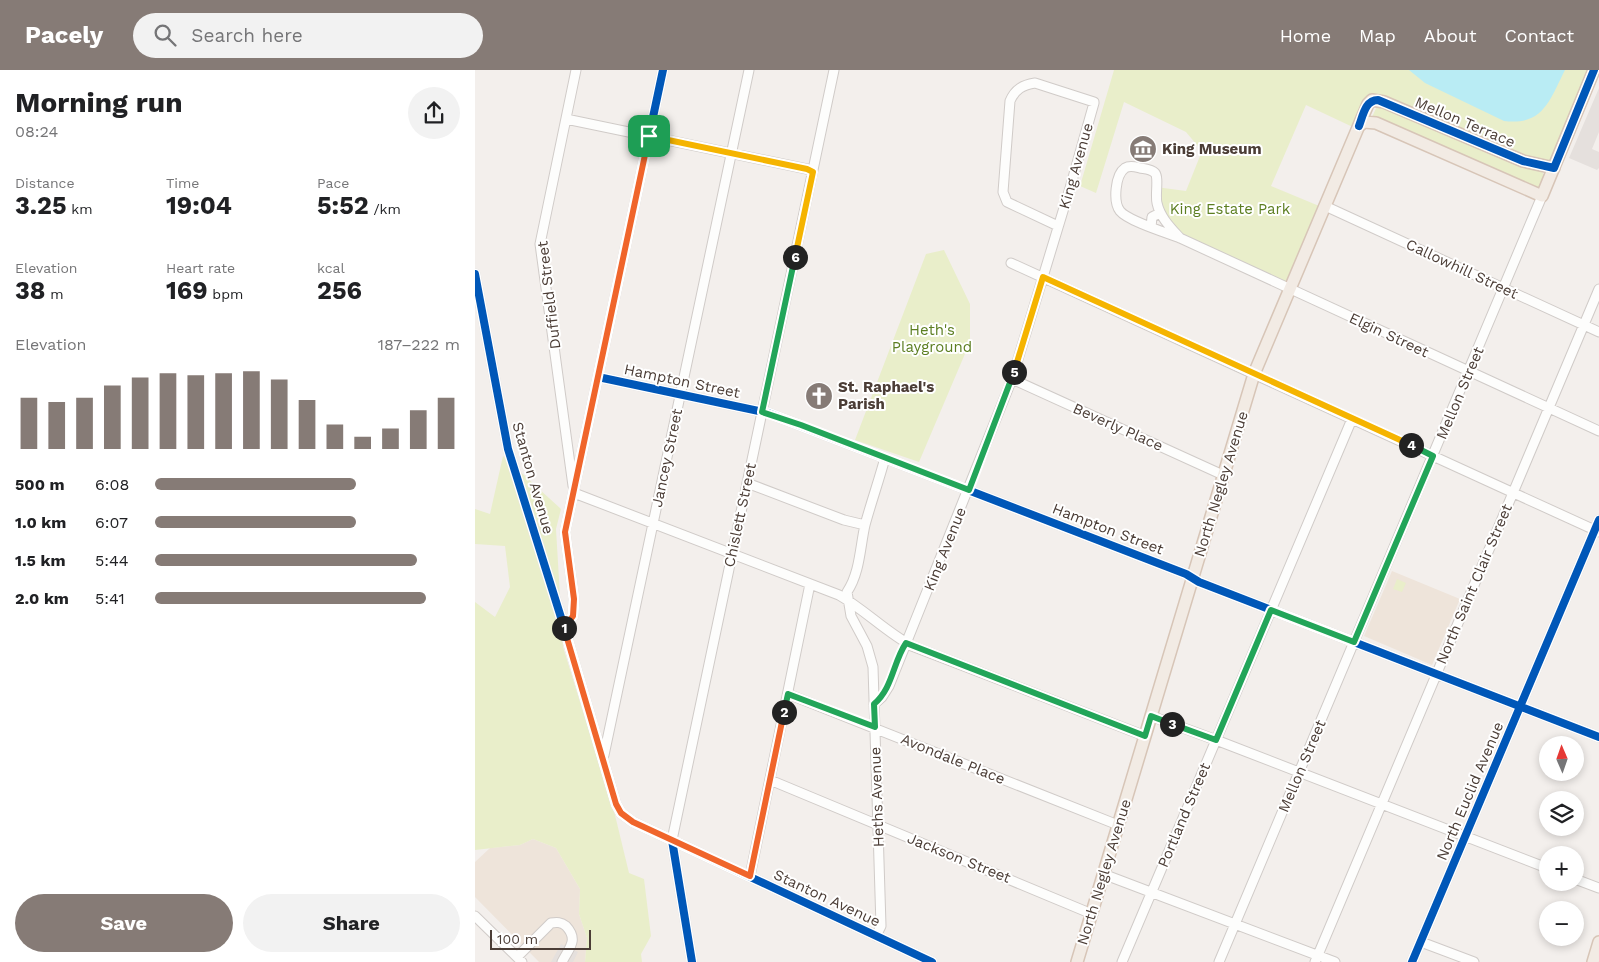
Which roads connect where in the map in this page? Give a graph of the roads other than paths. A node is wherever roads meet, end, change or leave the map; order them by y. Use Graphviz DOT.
graph roads {
  1 [pos="576,70"];
  2 [pos="663,70"];
  3 [pos="749,70"];
  4 [pos="834,70"];
  5 [pos="1596,72"];
  6 [pos="1368,104"];
  7 [pos="566,119"];
  8 [pos="1359,126"];
  9 [pos="649,136"];
  10 [pos="731,154"];
  11 [pos="1554,168"];
  12 [pos="813,172"];
  13 [pos="1542,196"];
  14 [pos="1325,206"];
  15 [pos="1161,213"];
  16 [pos="1058,226"];
  17 [pos="1151,226"];
  18 [pos="1180,238"];
  19 [pos="1011,263"];
  20 [pos="475,274"];
  21 [pos="1043,277"];
  22 [pos="1503,288"];
  23 [pos="1289,289"];
  24 [pos="1599,289"];
  25 [pos="1583,325"];
  26 [pos="1599,332"];
  27 [pos="1469,371"];
  28 [pos="1254,374"];
  29 [pos="598,377"];
  30 [pos="1012,379"];
  31 [pos="681,395"];
  32 [pos="1549,408"];
  33 [pos="762,412"];
  34 [pos="1353,419"];
  35 [pos="1599,431"];
  36 [pos="1433,456"];
  37 [pos="885,458"];
  38 [pos="1223,475"];
  39 [pos="747,483"];
  40 [pos="969,490"];
  41 [pos="1513,492"];
  42 [pos="575,493"];
  43 [pos="1599,520"];
  44 [pos="654,523"];
  45 [pos="865,525"];
  46 [pos="1597,531"];
  47 [pos="732,553"];
  48 [pos="1192,578"];
  49 [pos="810,584"];
  50 [pos="849,600"];
  51 [pos="1271,610"];
  52 [pos="564,627"];
  53 [pos="1354,642"];
  54 [pos="906,643"];
  55 [pos="1436,674"];
  56 [pos="788,694"];
  57 [pos="874,704"];
  58 [pos="1520,707"];
  59 [pos="1151,716"];
  60 [pos="875,727"];
  61 [pos="1145,736"];
  62 [pos="1599,737"];
  63 [pos="1216,740"];
  64 [pos="603,758"];
  65 [pos="1299,772"];
  66 [pos="770,780"];
  67 [pos="1381,804"];
  68 [pos="878,824"];
  69 [pos="1118,825"];
  70 [pos="1465,836"];
  71 [pos="672,840"];
  72 [pos="1539,865"];
  73 [pos="1103,874"];
  74 [pos="750,876"];
  75 [pos="1584,882"];
  76 [pos="1599,888"];
  77 [pos="1151,893"];
  78 [pos="1091,914"];
  79 [pos="475,916"];
  80 [pos="1235,924"];
  81 [pos="876,936"];
  82 [pos="1421,942"];
  83 [pos="1599,942"];
  84 [pos="1316,959"];
  85 [pos="519,960"];
  86 [pos="562,962"];
  87 [pos="692,962"];
  88 [pos="932,962"];
  89 [pos="1077,962"];
  90 [pos="1122,962"];
  91 [pos="1219,962"];
  92 [pos="1335,962"];
  93 [pos="1412,962"];
  94 [pos="1474,962"];
  95 [pos="1593,962"];
  1 -- 7 [label="street, Duffield Street"];
  2 -- 9 [label="street"];
  3 -- 10 [label="street, Jancey Street"];
  4 -- 12 [label="street, Chislett Street"];
  5 -- 11 [label="main road, Mellon Street"];
  6 -- 8 [label="main road, North Negley Avenue"];
  6 -- 11 [label="main road, Mellon Terrace"];
  7 -- 9 [label="street"];
  7 -- 42 [label="street, Duffield Street"];
  8 -- 13 [label="main road"];
  8 -- 14 [label="main road, North Negley Avenue"];
  9 -- 10 [label="street"];
  9 -- 29 [label="street"];
  10 -- 12 [label="street"];
  10 -- 31 [label="street, Jancey Street"];
  11 -- 13 [label="main road, Mellon Street"];
  12 -- 33 [label="street, Chislett Street"];
  13 -- 22 [label="street, Mellon Street"];
  14 -- 22 [label="street, Callowhill Street"];
  14 -- 23 [label="main road, North Negley Avenue"];
  15 -- 17 [label="street"];
  15 -- 17 [label="street, Elgin Street"];
  15 -- 18 [label="street, Elgin Street"];
  16 -- 16 [label="street, King Avenue"];
  16 -- 21 [label="street, King Avenue"];
  17 -- 18 [label="street, Elgin Street"];
  18 -- 23 [label="street, Elgin Street"];
  19 -- 21 [label="street"];
  20 -- 52 [label="street, Stanton Avenue"];
  21 -- 28 [label="street"];
  21 -- 30 [label="street, King Avenue"];
  22 -- 25 [label="street, Callowhill Street"];
  22 -- 27 [label="street, Mellon Street"];
  23 -- 27 [label="street, Elgin Street"];
  23 -- 28 [label="main road, North Negley Avenue"];
  24 -- 25 [label="street, North Saint Clair Street"];
  25 -- 26 [label="street, Callowhill Street"];
  25 -- 32 [label="street, North Saint Clair Street"];
  27 -- 32 [label="street, Elgin Street"];
  27 -- 36 [label="street, Mellon Street"];
  28 -- 34 [label="street"];
  28 -- 38 [label="main road, North Negley Avenue"];
  29 -- 31 [label="street, Hampton Street"];
  29 -- 42 [label="street"];
  30 -- 38 [label="street, Beverly Place"];
  30 -- 40 [label="street, King Avenue"];
  31 -- 33 [label="street, Hampton Street"];
  31 -- 44 [label="street, Jancey Street"];
  32 -- 35 [label="street, Elgin Street"];
  32 -- 41 [label="street, North Saint Clair Street"];
  33 -- 37 [label="street, Hampton Street"];
  33 -- 39 [label="street, Chislett Street"];
  34 -- 36 [label="street"];
  34 -- 51 [label="street, Portland Street"];
  36 -- 41 [label="street"];
  36 -- 53 [label="street, Mellon Street"];
  37 -- 40 [label="street, Hampton Street"];
  37 -- 45 [label="street, Heths Avenue"];
  38 -- 48 [label="main road, North Negley Avenue"];
  39 -- 45 [label="street"];
  39 -- 47 [label="street, Chislett Street"];
  40 -- 48 [label="street, Hampton Street"];
  40 -- 54 [label="street, King Avenue"];
  41 -- 46 [label="street"];
  41 -- 55 [label="street, North Saint Clair Street"];
  42 -- 44 [label="street"];
  42 -- 52 [label="street"];
  43 -- 46 [label="street, North Euclid Avenue"];
  44 -- 47 [label="street"];
  44 -- 64 [label="street, Jancey Street"];
  45 -- 50 [label="street, Heths Avenue"];
  46 -- 58 [label="street, North Euclid Avenue"];
  47 -- 49 [label="street"];
  47 -- 71 [label="street, Chislett Street"];
  48 -- 51 [label="street, Hampton Street"];
  48 -- 59 [label="main road, North Negley Avenue"];
  49 -- 50 [label="street"];
  49 -- 56 [label="street"];
  50 -- 54 [label="street"];
  50 -- 57 [label="street, Heths Avenue"];
  51 -- 53 [label="street, Hampton Street"];
  51 -- 63 [label="street, Portland Street"];
  52 -- 64 [label="street, Stanton Avenue"];
  53 -- 55 [label="street, Hampton Street"];
  53 -- 65 [label="street, Mellon Street"];
  54 -- 57 [label="street, King Avenue"];
  54 -- 61 [label="street"];
  55 -- 58 [label="street, Hampton Street"];
  55 -- 67 [label="street, North Saint Clair Street"];
  56 -- 60 [label="street, Avondale Place"];
  56 -- 66 [label="street"];
  57 -- 60 [label="street, Heths Avenue"];
  58 -- 62 [label="street, Hampton Street"];
  58 -- 70 [label="street, North Euclid Avenue"];
  59 -- 61 [label="main road, North Negley Avenue"];
  59 -- 63 [label="street"];
  60 -- 68 [label="street, Heths Avenue"];
  60 -- 69 [label="street, Avondale Place"];
  61 -- 69 [label="main road, North Negley Avenue"];
  63 -- 65 [label="street"];
  63 -- 77 [label="street, Portland Street"];
  64 -- 71 [label="street, Stanton Avenue"];
  65 -- 67 [label="street"];
  65 -- 80 [label="street, Mellon Street"];
  66 -- 68 [label="street, Jackson Street"];
  66 -- 74 [label="street"];
  67 -- 70 [label="street"];
  67 -- 84 [label="street, North Saint Clair Street"];
  68 -- 78 [label="street, Jackson Street"];
  68 -- 81 [label="street, Heths Avenue"];
  69 -- 73 [label="main road, North Negley Avenue"];
  70 -- 72 [label="street"];
  70 -- 82 [label="street, North Euclid Avenue"];
  71 -- 74 [label="street, Stanton Avenue"];
  71 -- 87 [label="street, Chislett Street"];
  73 -- 77 [label="street"];
  73 -- 78 [label="main road, North Negley Avenue"];
  74 -- 81 [label="street, Stanton Avenue"];
  75 -- 76 [label="street"];
  77 -- 80 [label="street"];
  77 -- 90 [label="street, Portland Street"];
  78 -- 89 [label="main road, North Negley Avenue"];
  79 -- 85 [label="street"];
  80 -- 84 [label="street"];
  80 -- 91 [label="street, Mellon Street"];
  81 -- 88 [label="street, Stanton Avenue"];
  82 -- 93 [label="street, North Euclid Avenue"];
  82 -- 94 [label="street"];
  83 -- 95 [label="main road"];
  84 -- 92 [label="street"];
  85 -- 86 [label="street"];
}
